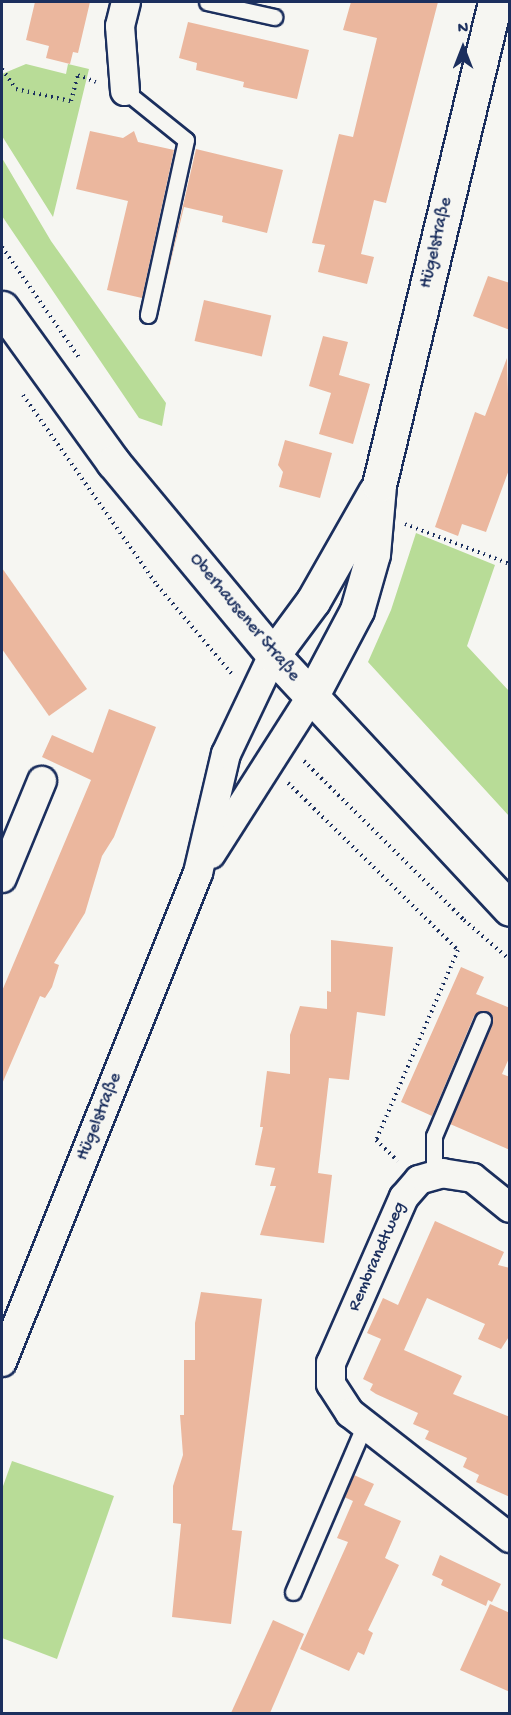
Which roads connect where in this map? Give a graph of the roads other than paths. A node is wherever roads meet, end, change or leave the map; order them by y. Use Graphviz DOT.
graph roads {
  1 [pos="126,2"];
  2 [pos="207,2"];
  3 [pos="495,2"];
  4 [pos="274,17"];
  5 [pos="125,91"];
  6 [pos="2,308"];
  7 [pos="148,315"];
  8 [pos="378,499"];
  9 [pos="273,655"];
  10 [pos="311,697"];
  11 [pos="42,781"];
  12 [pos="198,873"];
  13 [pos="2,878"];
  14 [pos="510,909"];
  15 [pos="483,1020"];
  16 [pos="427,1178"];
  17 [pos="510,1208"];
  18 [pos="2,1362"];
  19 [pos="365,1424"];
  20 [pos="510,1538"];
  21 [pos="292,1592"];
  1 -- 5 [label="street"];
  2 -- 4 [label="lane"];
  3 -- 8 [label="street, Hügelstraße"];
  5 -- 7 [label="lane"];
  6 -- 9 [label="street, Oberhausener Straße"];
  8 -- 9 [label="street, Hügelstraße"];
  8 -- 10 [label="street, Hügelstraße"];
  9 -- 10 [label="street, Oberhausener Straße"];
  9 -- 12 [label="street, Hügelstraße"];
  10 -- 12 [label="street, Hügelstraße"];
  10 -- 14 [label="street, Oberhausener Straße"];
  11 -- 13 [label="street"];
  12 -- 18 [label="street, Hügelstraße"];
  15 -- 16 [label="lane"];
  16 -- 17 [label="street"];
  16 -- 19 [label="street, Rembrandtweg"];
  19 -- 20 [label="street, Rembrandtweg"];
  19 -- 21 [label="lane"];
}
